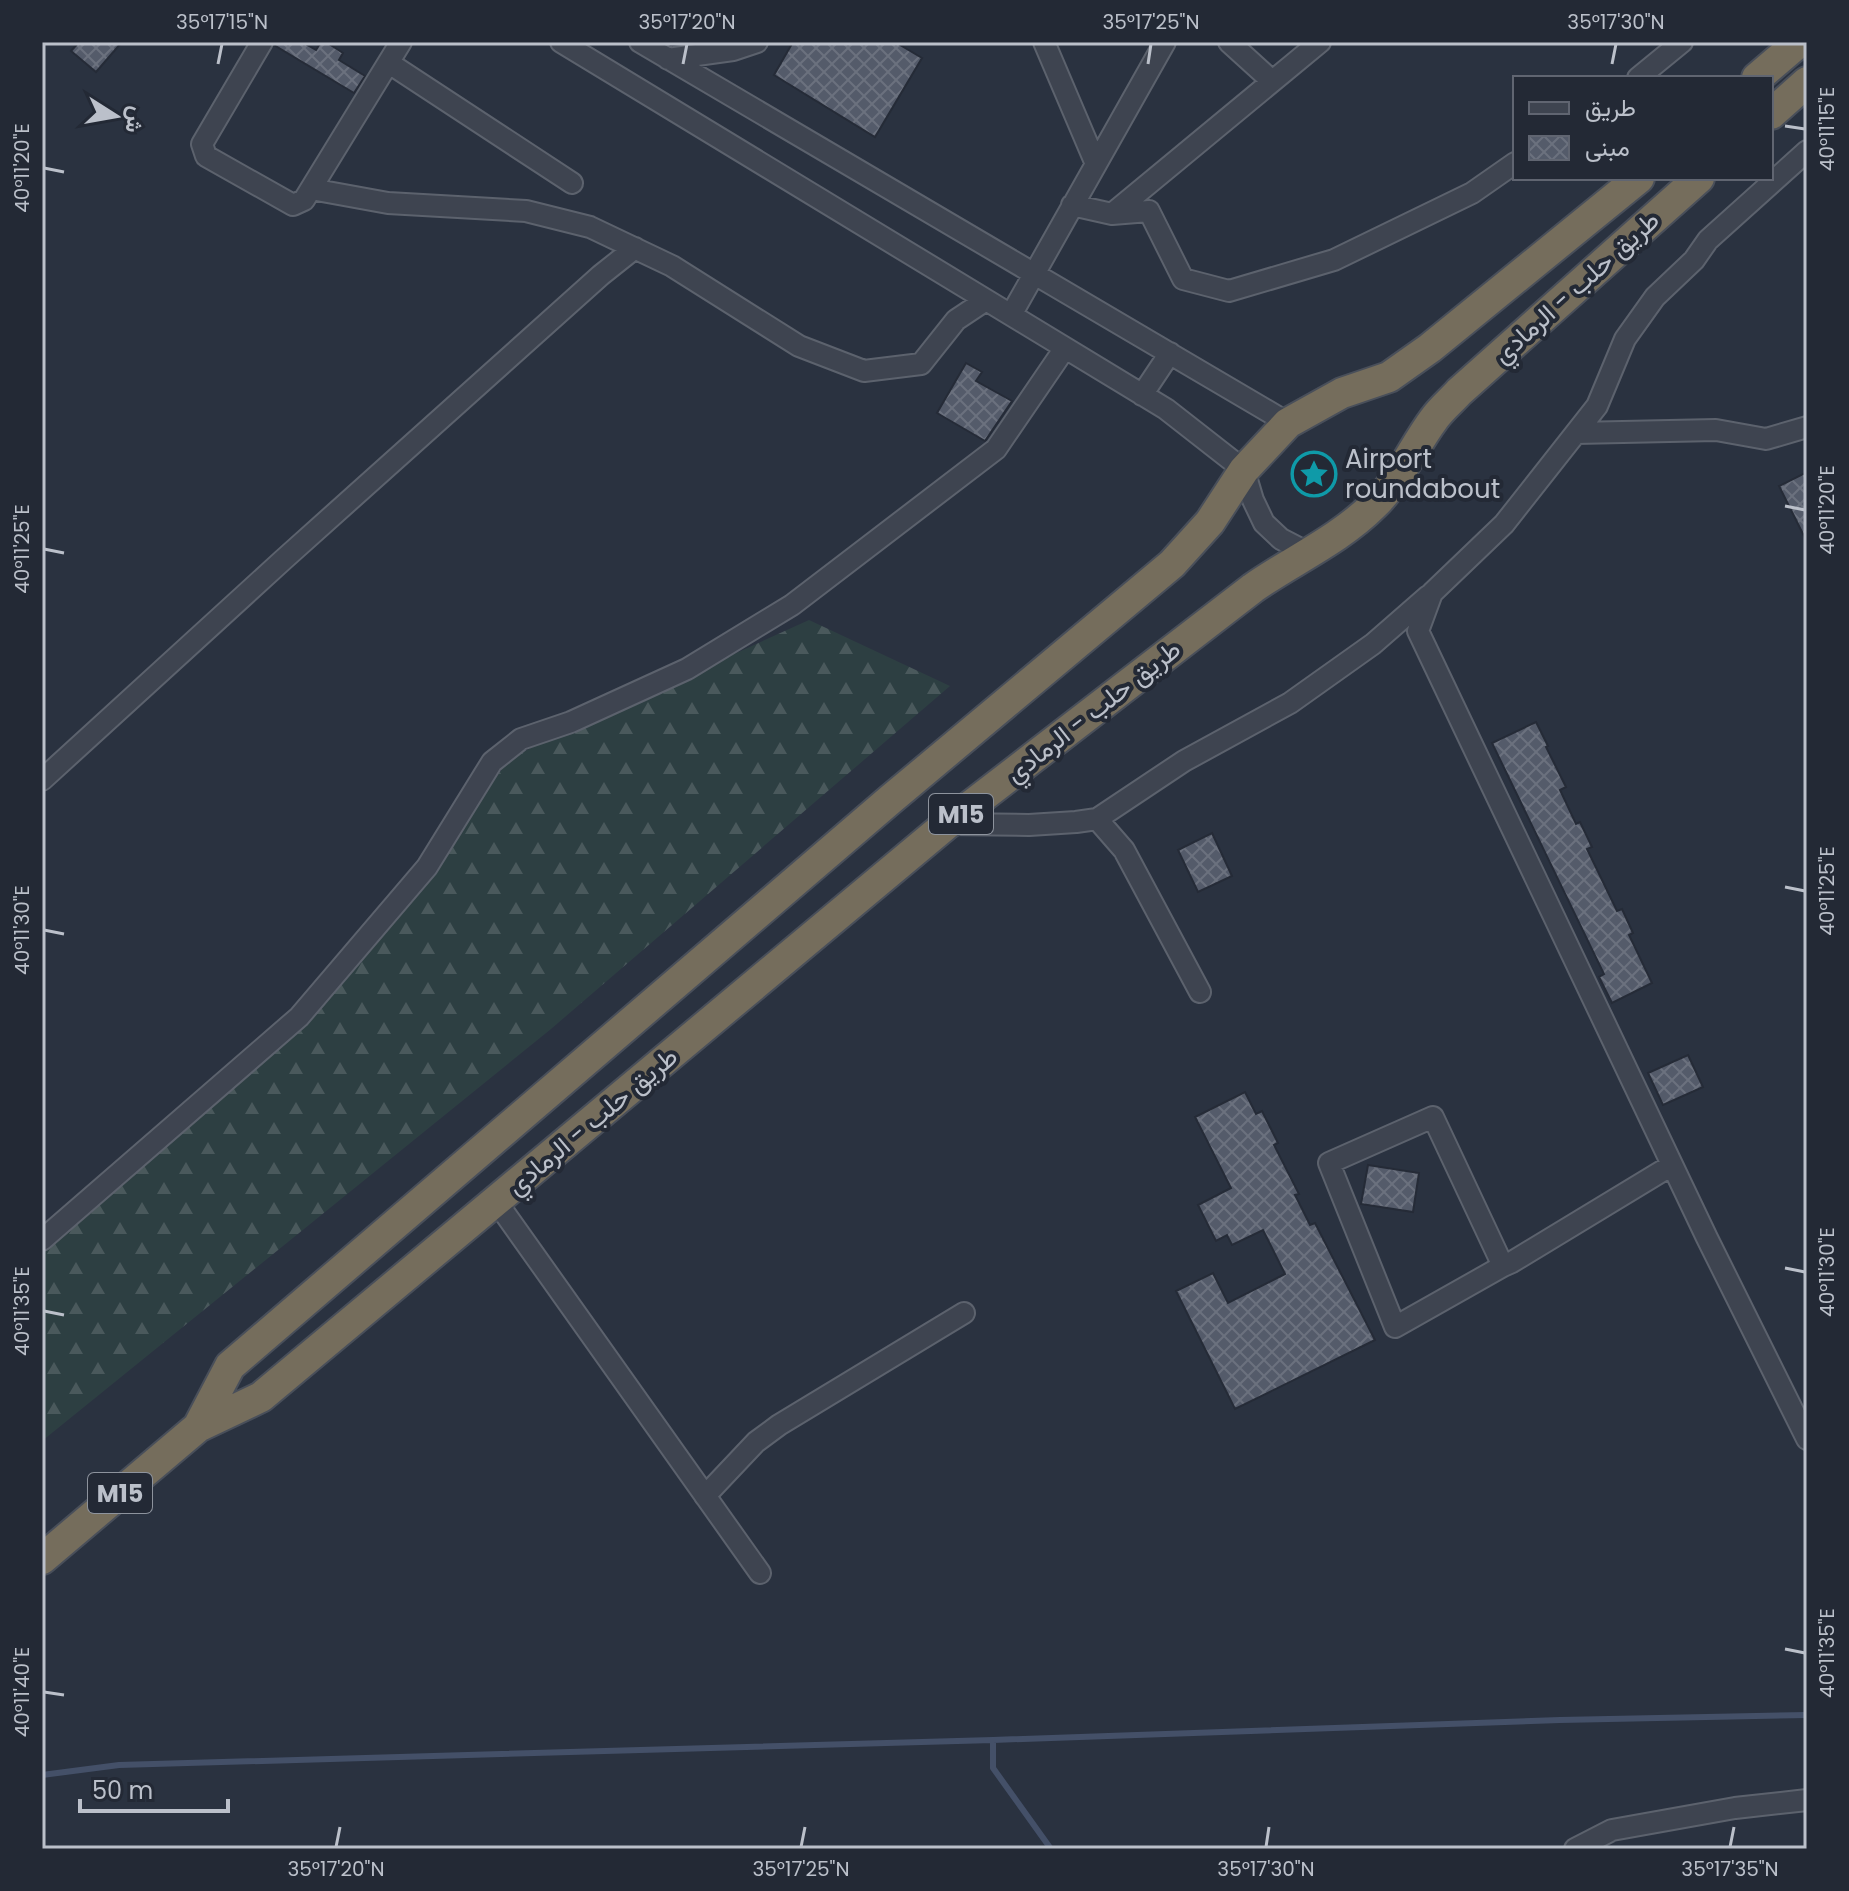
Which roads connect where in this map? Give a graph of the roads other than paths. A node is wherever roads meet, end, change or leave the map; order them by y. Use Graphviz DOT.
graph roads {
  1 [pos="262,42"];
  2 [pos="401,42"];
  3 [pos="561,42"];
  4 [pos="640,42"];
  5 [pos="757,42"];
  6 [pos="1044,42"];
  7 [pos="1165,42"];
  8 [pos="1229,42"];
  9 [pos="1320,42"];
  10 [pos="1682,42"];
  11 [pos="1799,42"];
  12 [pos="668,59"];
  13 [pos="389,63"];
  14 [pos="1640,76"];
  15 [pos="1759,76"];
  16 [pos="1272,81"];
  17 [pos="1807,82"];
  18 [pos="1773,112"];
  19 [pos="1807,151"];
  20 [pos="1096,164"];
  21 [pos="1513,164"];
  22 [pos="1637,180"];
  23 [pos="1697,180"];
  24 [pos="572,183"];
  25 [pos="311,189"];
  26 [pos="1072,205"];
  27 [pos="1112,214"];
  28 [pos="635,248"];
  29 [pos="1034,274"];
  30 [pos="986,300"];
  31 [pos="1011,315"];
  32 [pos="1065,348"];
  33 [pos="1170,353"];
  34 [pos="1142,395"];
  35 [pos="1288,423"];
  36 [pos="1807,427"];
  37 [pos="1576,433"];
  38 [pos="1244,470"];
  39 [pos="1308,553"];
  40 [pos="1432,593"];
  41 [pos="42,780"];
  42 [pos="1097,819"];
  43 [pos="947,824"];
  44 [pos="1200,992"];
  45 [pos="1672,1165"];
  46 [pos="496,1201"];
  47 [pos="42,1240"];
  48 [pos="1503,1266"];
  49 [pos="964,1313"];
  50 [pos="198,1427"];
  51 [pos="1807,1439"];
  52 [pos="705,1496"];
  53 [pos="42,1559"];
  54 [pos="760,1573"];
  55 [pos="1807,1800"];
  56 [pos="1575,1849"];
  1 -- 25 [label="street"];
  2 -- 13 [label="street"];
  3 -- 30 [label="street"];
  4 -- 12 [label="street"];
  5 -- 12 [label="street"];
  6 -- 20 [label="street"];
  7 -- 20 [label="street"];
  8 -- 16 [label="street"];
  9 -- 16 [label="street"];
  10 -- 14 [label="street"];
  11 -- 15 [label="highway"];
  12 -- 29 [label="street"];
  13 -- 24 [label="street"];
  13 -- 25 [label="street"];
  16 -- 27 [label="street"];
  17 -- 18 [label="highway"];
  19 -- 37 [label="street"];
  20 -- 26 [label="street"];
  21 -- 27 [label="street"];
  22 -- 35 [label="highway, طريق حلب - الرمادي / M15"];
  23 -- 39 [label="highway, طريق حلب - الرمادي / M15"];
  25 -- 28 [label="street"];
  26 -- 27 [label="street"];
  26 -- 29 [label="street"];
  28 -- 30 [label="street"];
  28 -- 41 [label="street"];
  29 -- 31 [label="street"];
  29 -- 33 [label="street"];
  30 -- 31 [label="street"];
  31 -- 32 [label="street"];
  32 -- 34 [label="street"];
  32 -- 47 [label="street"];
  33 -- 34 [label="street"];
  33 -- 35 [label="street"];
  34 -- 38 [label="street"];
  35 -- 38 [label="highway, طريق حلب - الرمادي / M15"];
  36 -- 37 [label="street"];
  37 -- 40 [label="street"];
  38 -- 39 [label="street"];
  38 -- 50 [label="highway, طريق حلب - الرمادي / M15"];
  39 -- 43 [label="highway, طريق حلب - الرمادي / M15"];
  40 -- 42 [label="street"];
  40 -- 45 [label="street"];
  42 -- 43 [label="street"];
  42 -- 44 [label="street"];
  43 -- 46 [label="highway, طريق حلب - الرمادي / M15"];
  45 -- 48 [label="street"];
  45 -- 51 [label="street"];
  46 -- 50 [label="highway, طريق حلب - الرمادي / M15"];
  46 -- 52 [label="street"];
  48 -- 48 [label="street"];
  49 -- 52 [label="street"];
  50 -- 53 [label="highway, طريق حلب - الرمادي / M15"];
  52 -- 54 [label="street"];
  55 -- 56 [label="street"];
}
